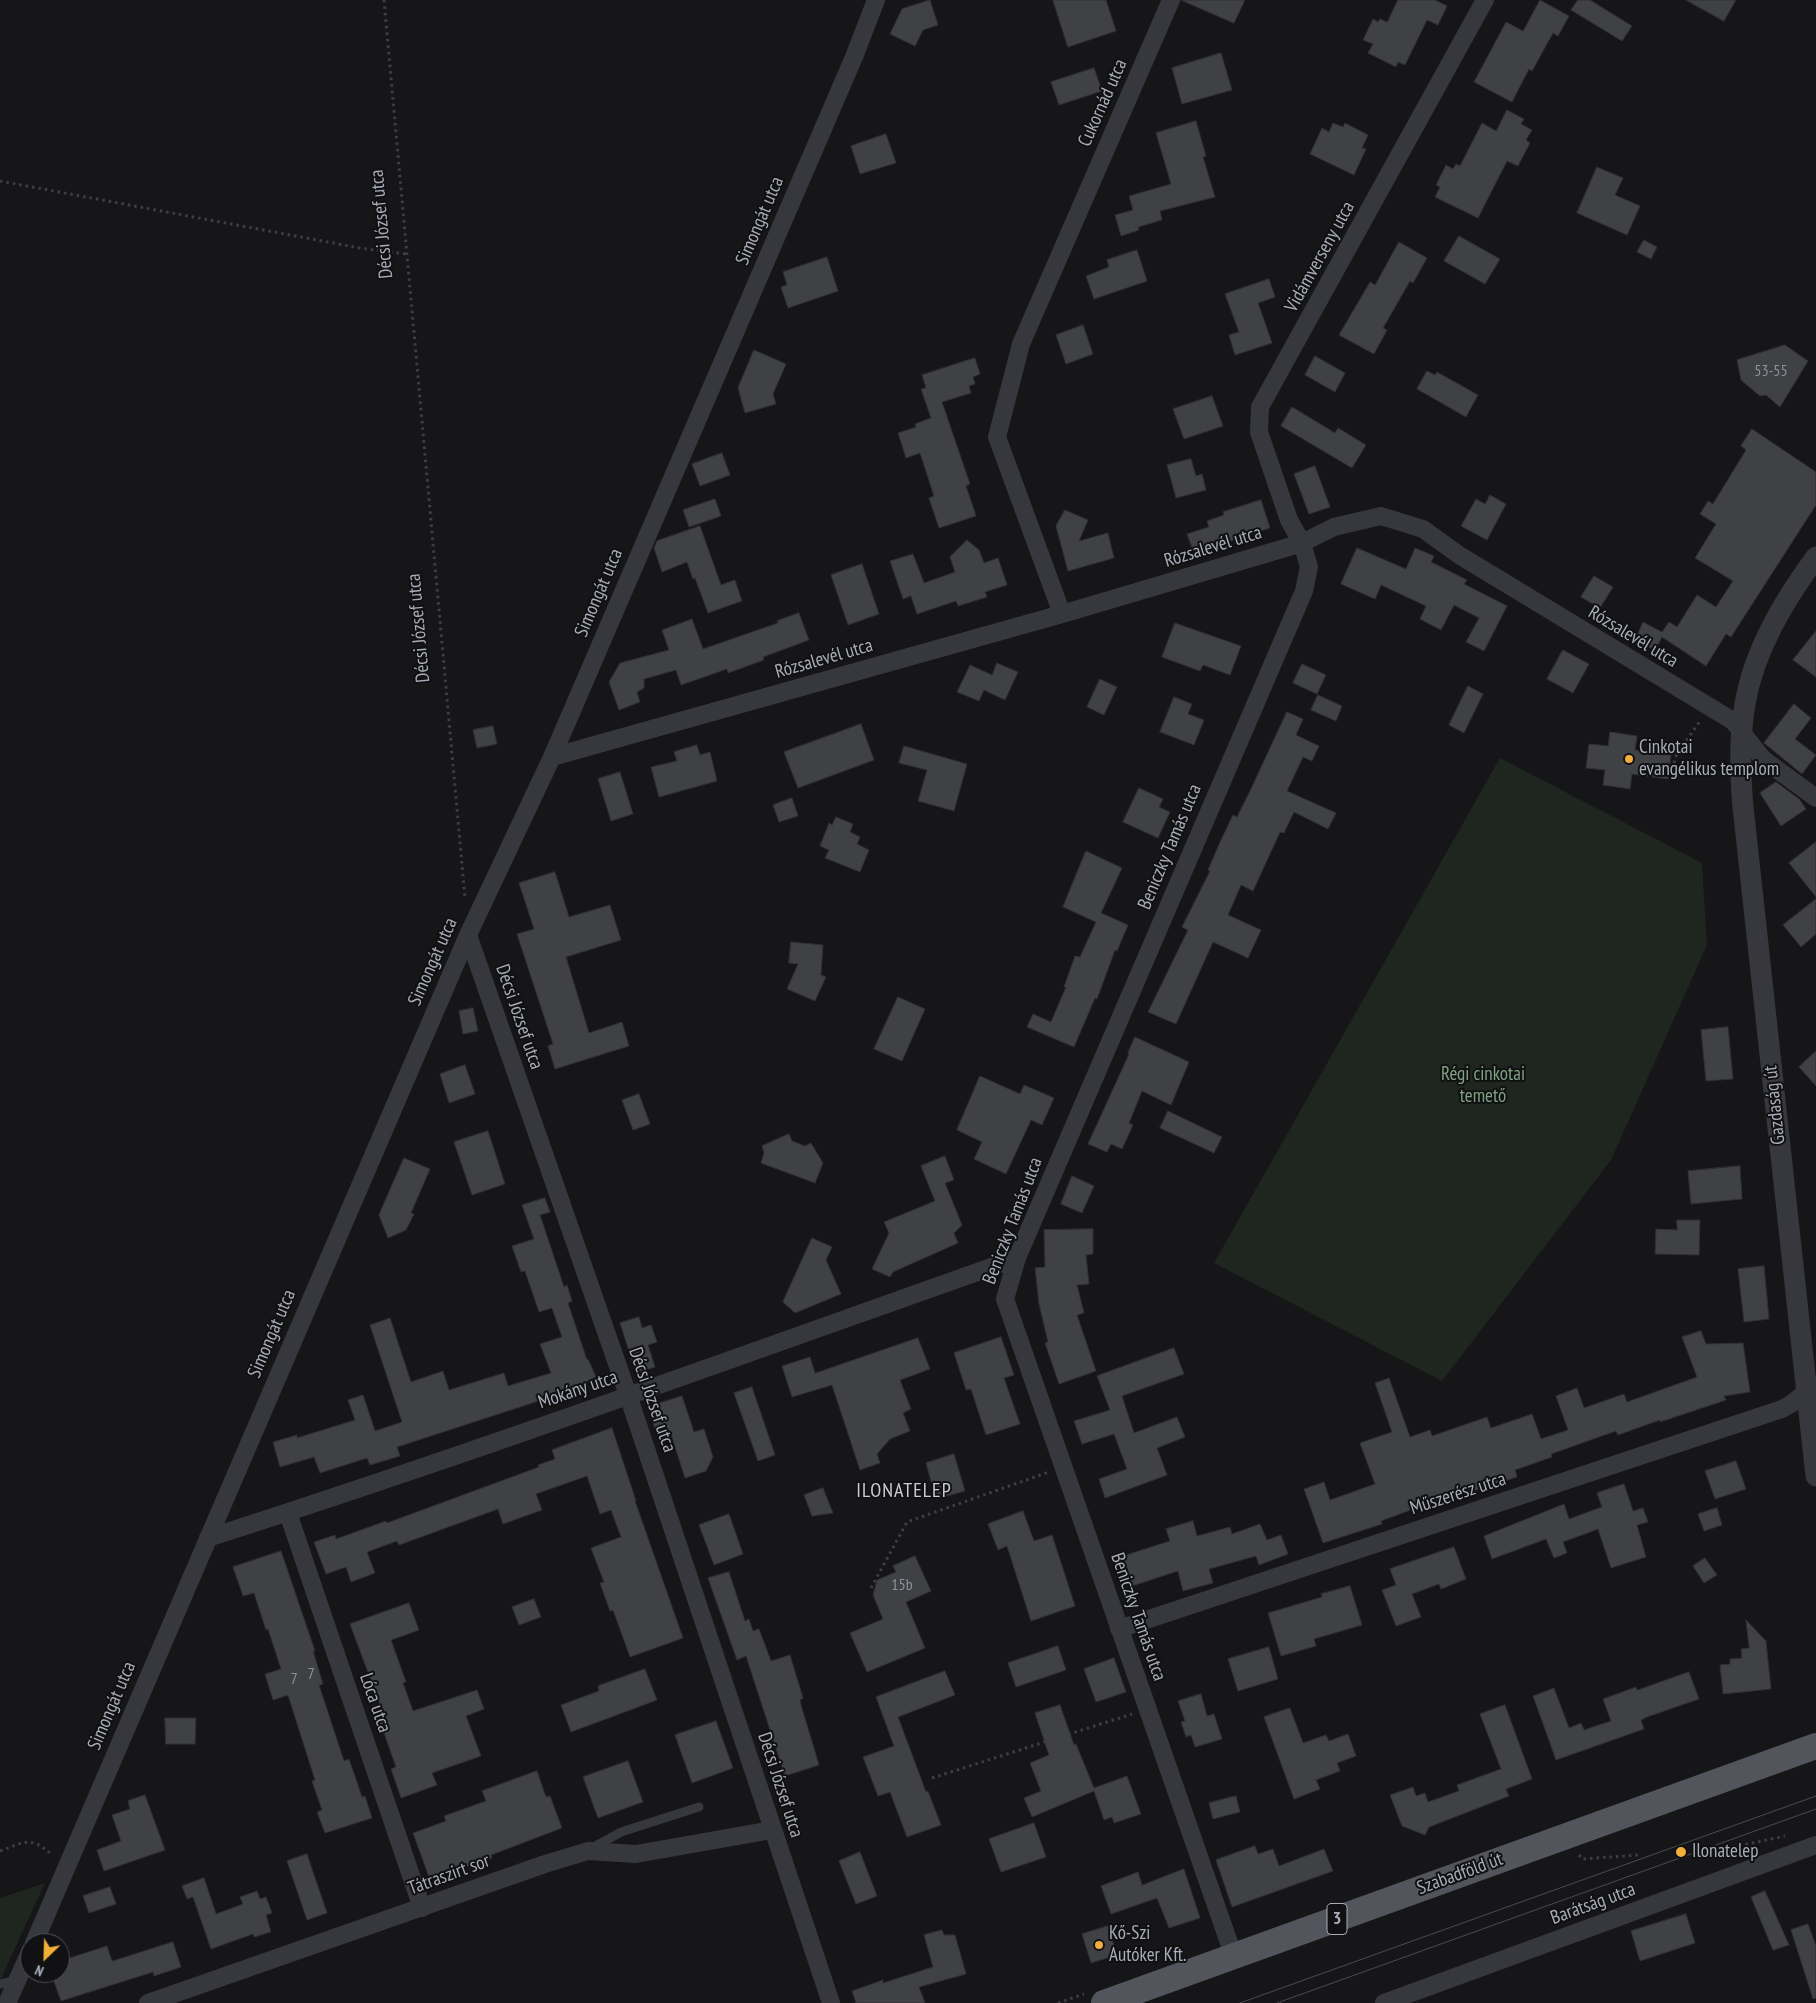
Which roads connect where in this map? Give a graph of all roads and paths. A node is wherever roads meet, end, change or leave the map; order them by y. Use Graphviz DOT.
graph roads {
  1 [pos="384,0"];
  2 [pos="876,0"];
  3 [pos="1171,0"];
  4 [pos="1485,0"];
  5 [pos="0,181"];
  6 [pos="406,254"];
  7 [pos="1302,543"];
  8 [pos="1816,557"];
  9 [pos="1062,614"];
  10 [pos="1700,721"];
  11 [pos="1742,733"];
  12 [pos="552,757"];
  13 [pos="1674,763"];
  14 [pos="1816,798"];
  15 [pos="468,935"];
  16 [pos="1017,1258"];
  17 [pos="1812,1388"];
  18 [pos="628,1395"];
  19 [pos="1063,1467"];
  20 [pos="1816,1476"];
  21 [pos="288,1513"];
  22 [pos="208,1538"];
  23 [pos="871,1588"];
  24 [pos="1119,1629"];
  25 [pos="1147,1709"];
  26 [pos="1816,1746"];
  27 [pos="932,1778"];
  28 [pos="699,1807"];
  29 [pos="772,1830"];
  30 [pos="1787,1835"];
  31 [pos="1816,1845"];
  32 [pos="1576,1850"];
  33 [pos="1720,1850"];
  34 [pos="0,1851"];
  35 [pos="588,1851"];
  36 [pos="1639,1855"];
  37 [pos="65,1868"];
  38 [pos="422,1908"];
  39 [pos="38,1933"];
  40 [pos="1234,1958"];
  41 [pos="20,1966"];
  42 [pos="8,1982"];
  43 [pos="7,2003"];
  44 [pos="148,2003"];
  45 [pos="832,2003"];
  46 [pos="1104,2003"];
  47 [pos="1384,2003"];
  1 -- 6 [label="path, Décsi József utca"];
  2 -- 12 [label="street, Simongát utca"];
  3 -- 9 [label="street, Cukornád utca"];
  4 -- 7 [label="street, Vidámverseny utca"];
  5 -- 6 [label="path"];
  6 -- 15 [label="path, Décsi József utca"];
  7 -- 9 [label="street, Rózsalevél utca"];
  7 -- 11 [label="street, Rózsalevél utca"];
  7 -- 16 [label="street, Beniczky Tamás utca"];
  8 -- 11 [label="street, Gazdaság út"];
  9 -- 12 [label="street, Rózsalevél utca"];
  10 -- 13 [label="path"];
  11 -- 14 [label="street, Rózsalevél utca"];
  11 -- 17 [label="street, Gazdaság út"];
  12 -- 15 [label="street, Simongát utca"];
  15 -- 18 [label="street, Décsi József utca"];
  15 -- 22 [label="street, Simongát utca"];
  16 -- 18 [label="street, Mokány utca"];
  16 -- 19 [label="street, Beniczky Tamás utca"];
  17 -- 20 [label="street, Gazdaság út"];
  17 -- 24 [label="street, Műszerész utca"];
  18 -- 21 [label="street, Mokány utca"];
  18 -- 29 [label="street, Décsi József utca"];
  19 -- 23 [label="path"];
  19 -- 24 [label="street, Beniczky Tamás utca"];
  21 -- 22 [label="street, Mokány utca"];
  21 -- 38 [label="street, Lóca utca"];
  22 -- 37 [label="street, Simongát utca"];
  24 -- 25 [label="street, Beniczky Tamás utca"];
  25 -- 27 [label="path"];
  25 -- 40 [label="street, Beniczky Tamás utca"];
  26 -- 40 [label="main road, Szabadföld út / 3"];
  28 -- 35 [label="lane"];
  29 -- 35 [label="street, Tátraszirt sor"];
  29 -- 45 [label="street, Décsi József utca"];
  30 -- 33 [label="path"];
  31 -- 47 [label="street, Barátság utca"];
  32 -- 36 [label="path"];
  34 -- 37 [label="path"];
  35 -- 38 [label="street, Tátraszirt sor"];
  37 -- 39 [label="street, Simongát utca"];
  38 -- 44 [label="street, Tátraszirt sor"];
  40 -- 46 [label="main road, Szabadföld út / 3"];
  41 -- 42 [label="street"];
  42 -- 43 [label="street"];
}
